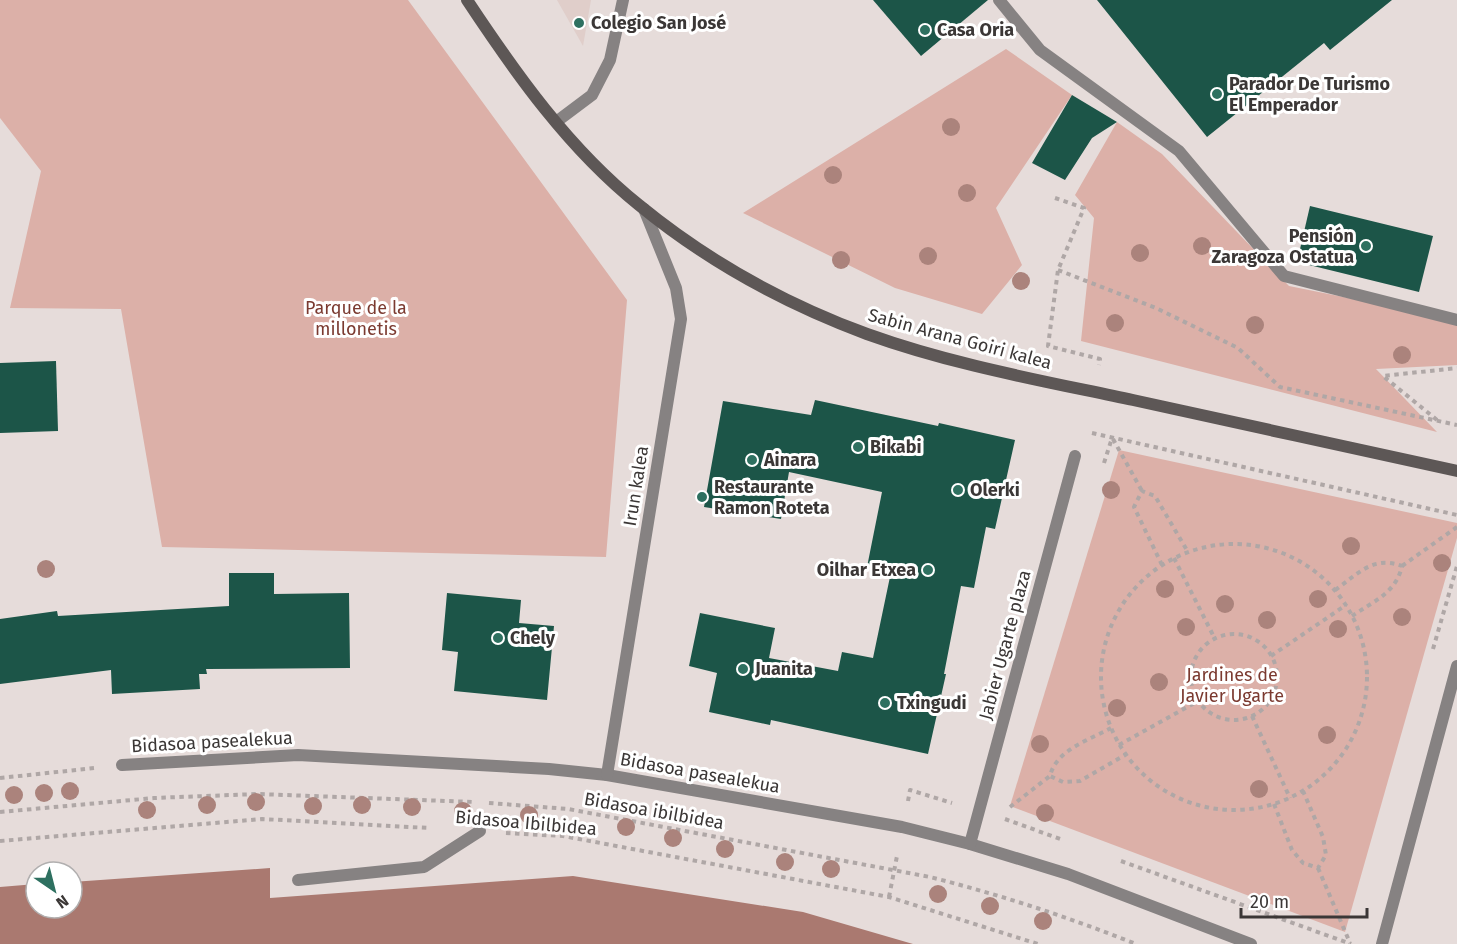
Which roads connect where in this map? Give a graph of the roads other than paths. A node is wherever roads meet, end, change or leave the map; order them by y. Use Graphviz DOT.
graph roads {
  1 [pos="467,0"];
  2 [pos="623,0"];
  3 [pos="999,0"];
  4 [pos="556,123"];
  5 [pos="644,209"];
  6 [pos="1457,320"];
  7 [pos="1075,456"];
  8 [pos="1457,471"];
  9 [pos="1457,666"];
  10 [pos="122,765"];
  11 [pos="607,775"];
  12 [pos="480,831"];
  13 [pos="970,843"];
  14 [pos="298,880"];
  15 [pos="1251,944"];
  16 [pos="1382,944"];
  1 -- 4 [label="street, Sabin Arana Goiri kalea"];
  2 -- 4 [label="street"];
  3 -- 6 [label="street"];
  4 -- 5 [label="street, Sabin Arana Goiri kalea"];
  5 -- 8 [label="street, Sabin Arana Goiri kalea"];
  5 -- 11 [label="street, Irun kalea"];
  7 -- 13 [label="street, Jabier Ugarte plaza"];
  9 -- 16 [label="street"];
  10 -- 11 [label="street, Bidasoa pasealekua"];
  11 -- 13 [label="street, Bidasoa pasealekua"];
  12 -- 14 [label="street"];
  13 -- 15 [label="street, Bidasoa pasealekua"];
}
